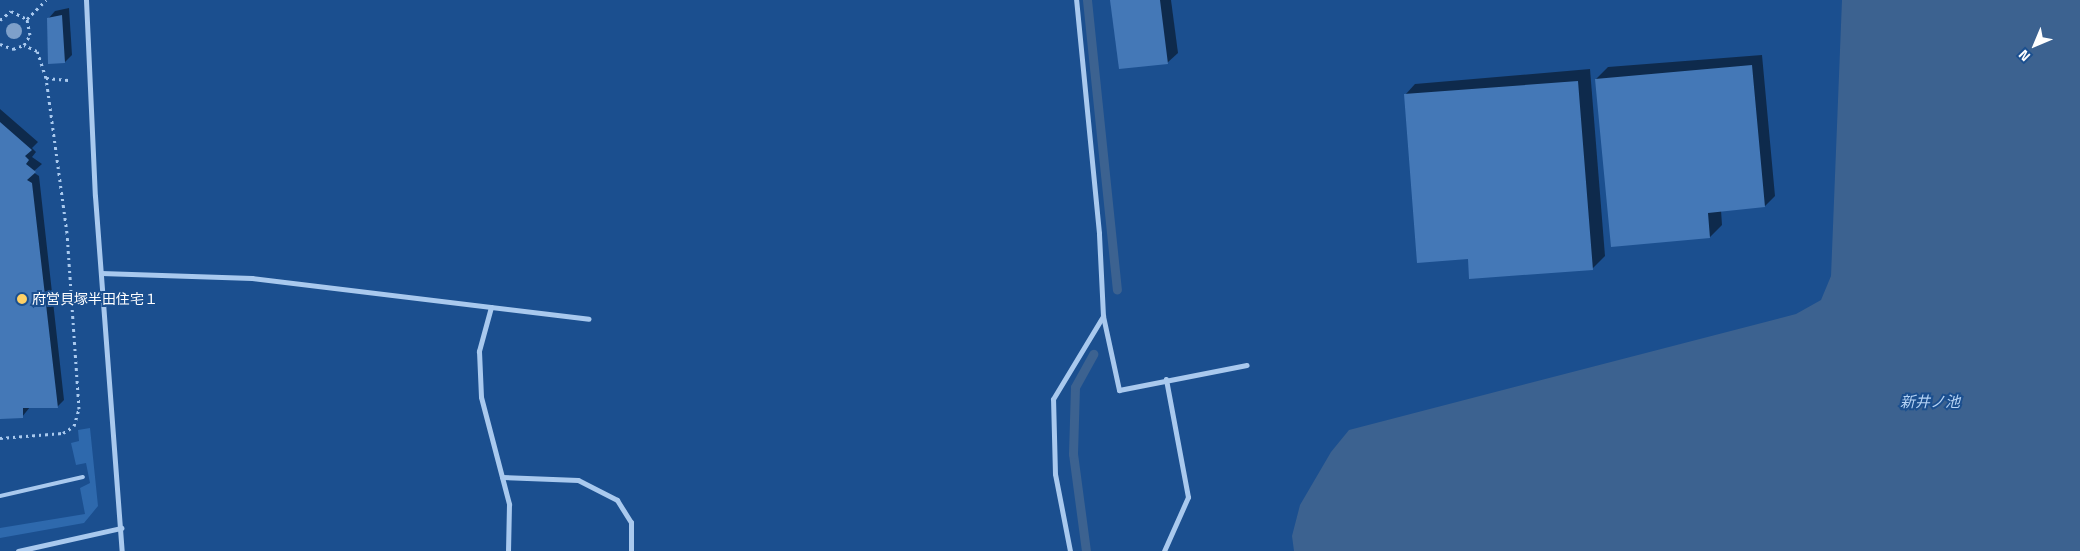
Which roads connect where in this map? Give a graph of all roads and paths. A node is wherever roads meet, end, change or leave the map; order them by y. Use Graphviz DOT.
graph roads {
  1 [pos="46,0"];
  2 [pos="86,0"];
  3 [pos="1076,0"];
  4 [pos="27,19"];
  5 [pos="0,20"];
  6 [pos="0,44"];
  7 [pos="24,45"];
  8 [pos="46,78"];
  9 [pos="77,80"];
  10 [pos="101,273"];
  11 [pos="491,306"];
  12 [pos="1103,316"];
  13 [pos="589,318"];
  14 [pos="1246,365"];
  15 [pos="1166,379"];
  16 [pos="0,438"];
  17 [pos="83,477"];
  18 [pos="502,477"];
  19 [pos="0,496"];
  20 [pos="121,528"];
  21 [pos="18,551"];
  22 [pos="122,551"];
  23 [pos="508,551"];
  24 [pos="631,551"];
  25 [pos="1070,551"];
  26 [pos="1164,551"];
  1 -- 4 [label="path"];
  2 -- 10 [label="street"];
  3 -- 12 [label="street"];
  4 -- 5 [label="path"];
  4 -- 7 [label="path"];
  6 -- 7 [label="path"];
  7 -- 8 [label="path"];
  8 -- 9 [label="path"];
  8 -- 16 [label="path"];
  10 -- 11 [label="street"];
  10 -- 20 [label="street"];
  11 -- 13 [label="street"];
  11 -- 18 [label="street"];
  12 -- 15 [label="street"];
  12 -- 25 [label="street"];
  14 -- 15 [label="street"];
  15 -- 26 [label="street"];
  17 -- 19 [label="lane"];
  18 -- 23 [label="street"];
  18 -- 24 [label="street"];
  20 -- 21 [label="street"];
  20 -- 22 [label="street"];
}
